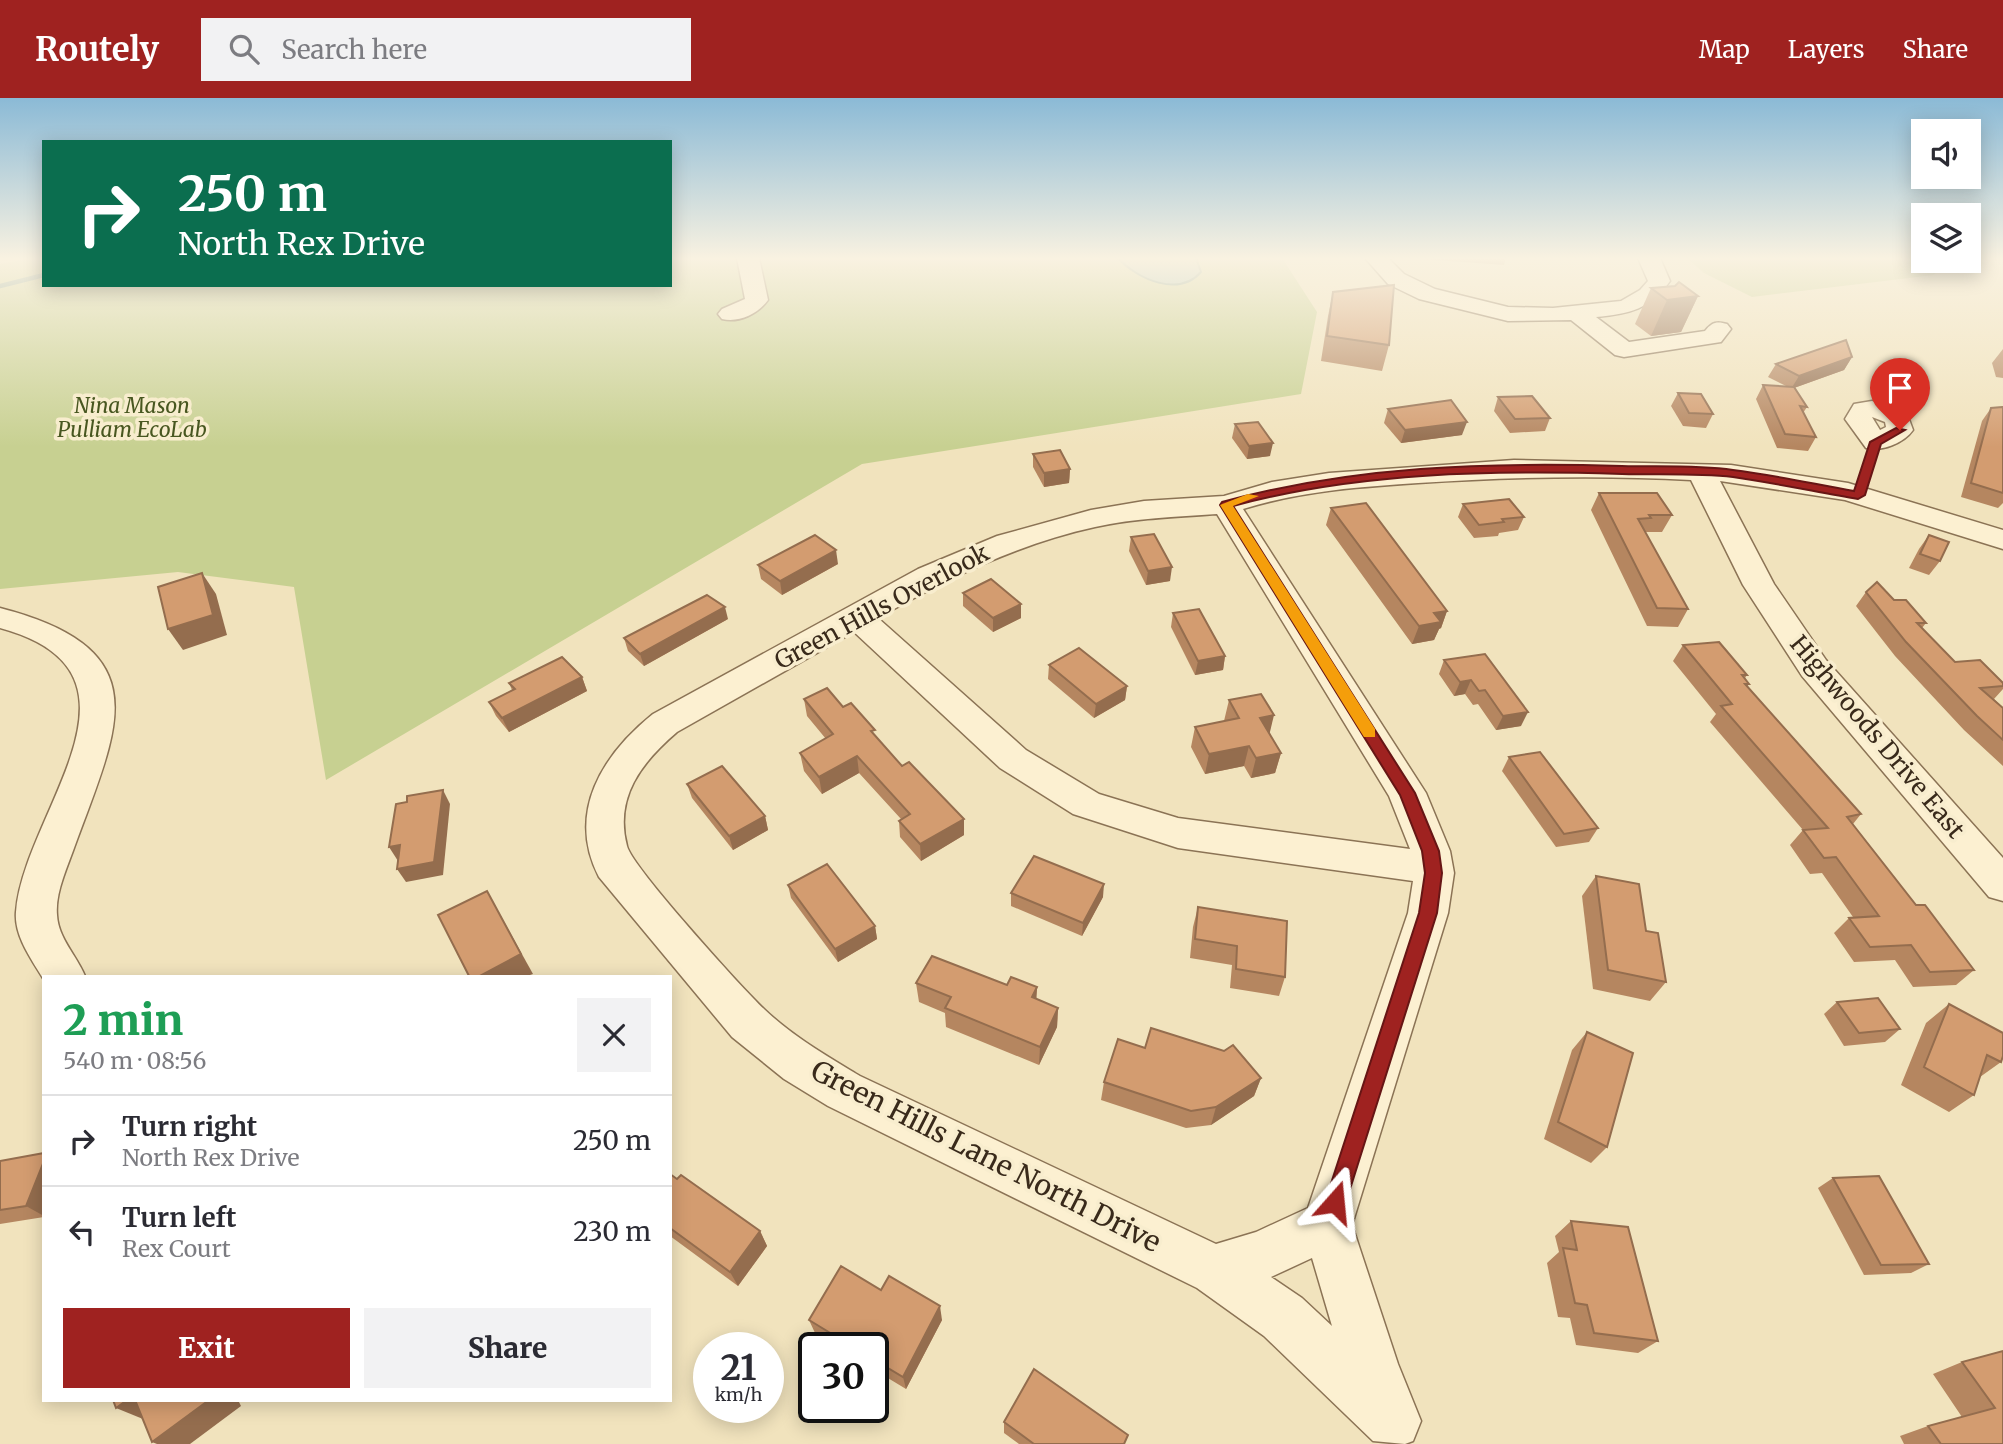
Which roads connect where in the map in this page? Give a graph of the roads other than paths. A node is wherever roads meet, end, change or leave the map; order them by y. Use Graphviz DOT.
graph roads {
  1 [pos="1586,321"];
  2 [pos="1719,329"];
  3 [pos="1702,471"];
  4 [pos="1226,505"];
  5 [pos="2003,541"];
  6 [pos="858,617"];
  7 [pos="0,618"];
  8 [pos="615,778"];
  9 [pos="1433,868"];
  10 [pos="2003,885"];
  11 [pos="63,975"];
  12 [pos="1327,1225"];
  13 [pos="1215,1270"];
  14 [pos="1398,1432"];
  1 -- 2 [label="street"];
  3 -- 4 [label="street, Green Hills Overlook"];
  3 -- 5 [label="street, Green Hills Overlook"];
  3 -- 10 [label="street, Highwoods Drive East"];
  4 -- 6 [label="street, Green Hills Overlook"];
  4 -- 9 [label="street"];
  6 -- 8 [label="street, Green Hills Overlook"];
  6 -- 9 [label="street"];
  7 -- 11 [label="street"];
  8 -- 13 [label="street, Green Hills Lane North Drive"];
  9 -- 12 [label="street"];
  12 -- 13 [label="street"];
  12 -- 14 [label="street"];
  13 -- 14 [label="street, Green Hills Lane North Drive"];
}
